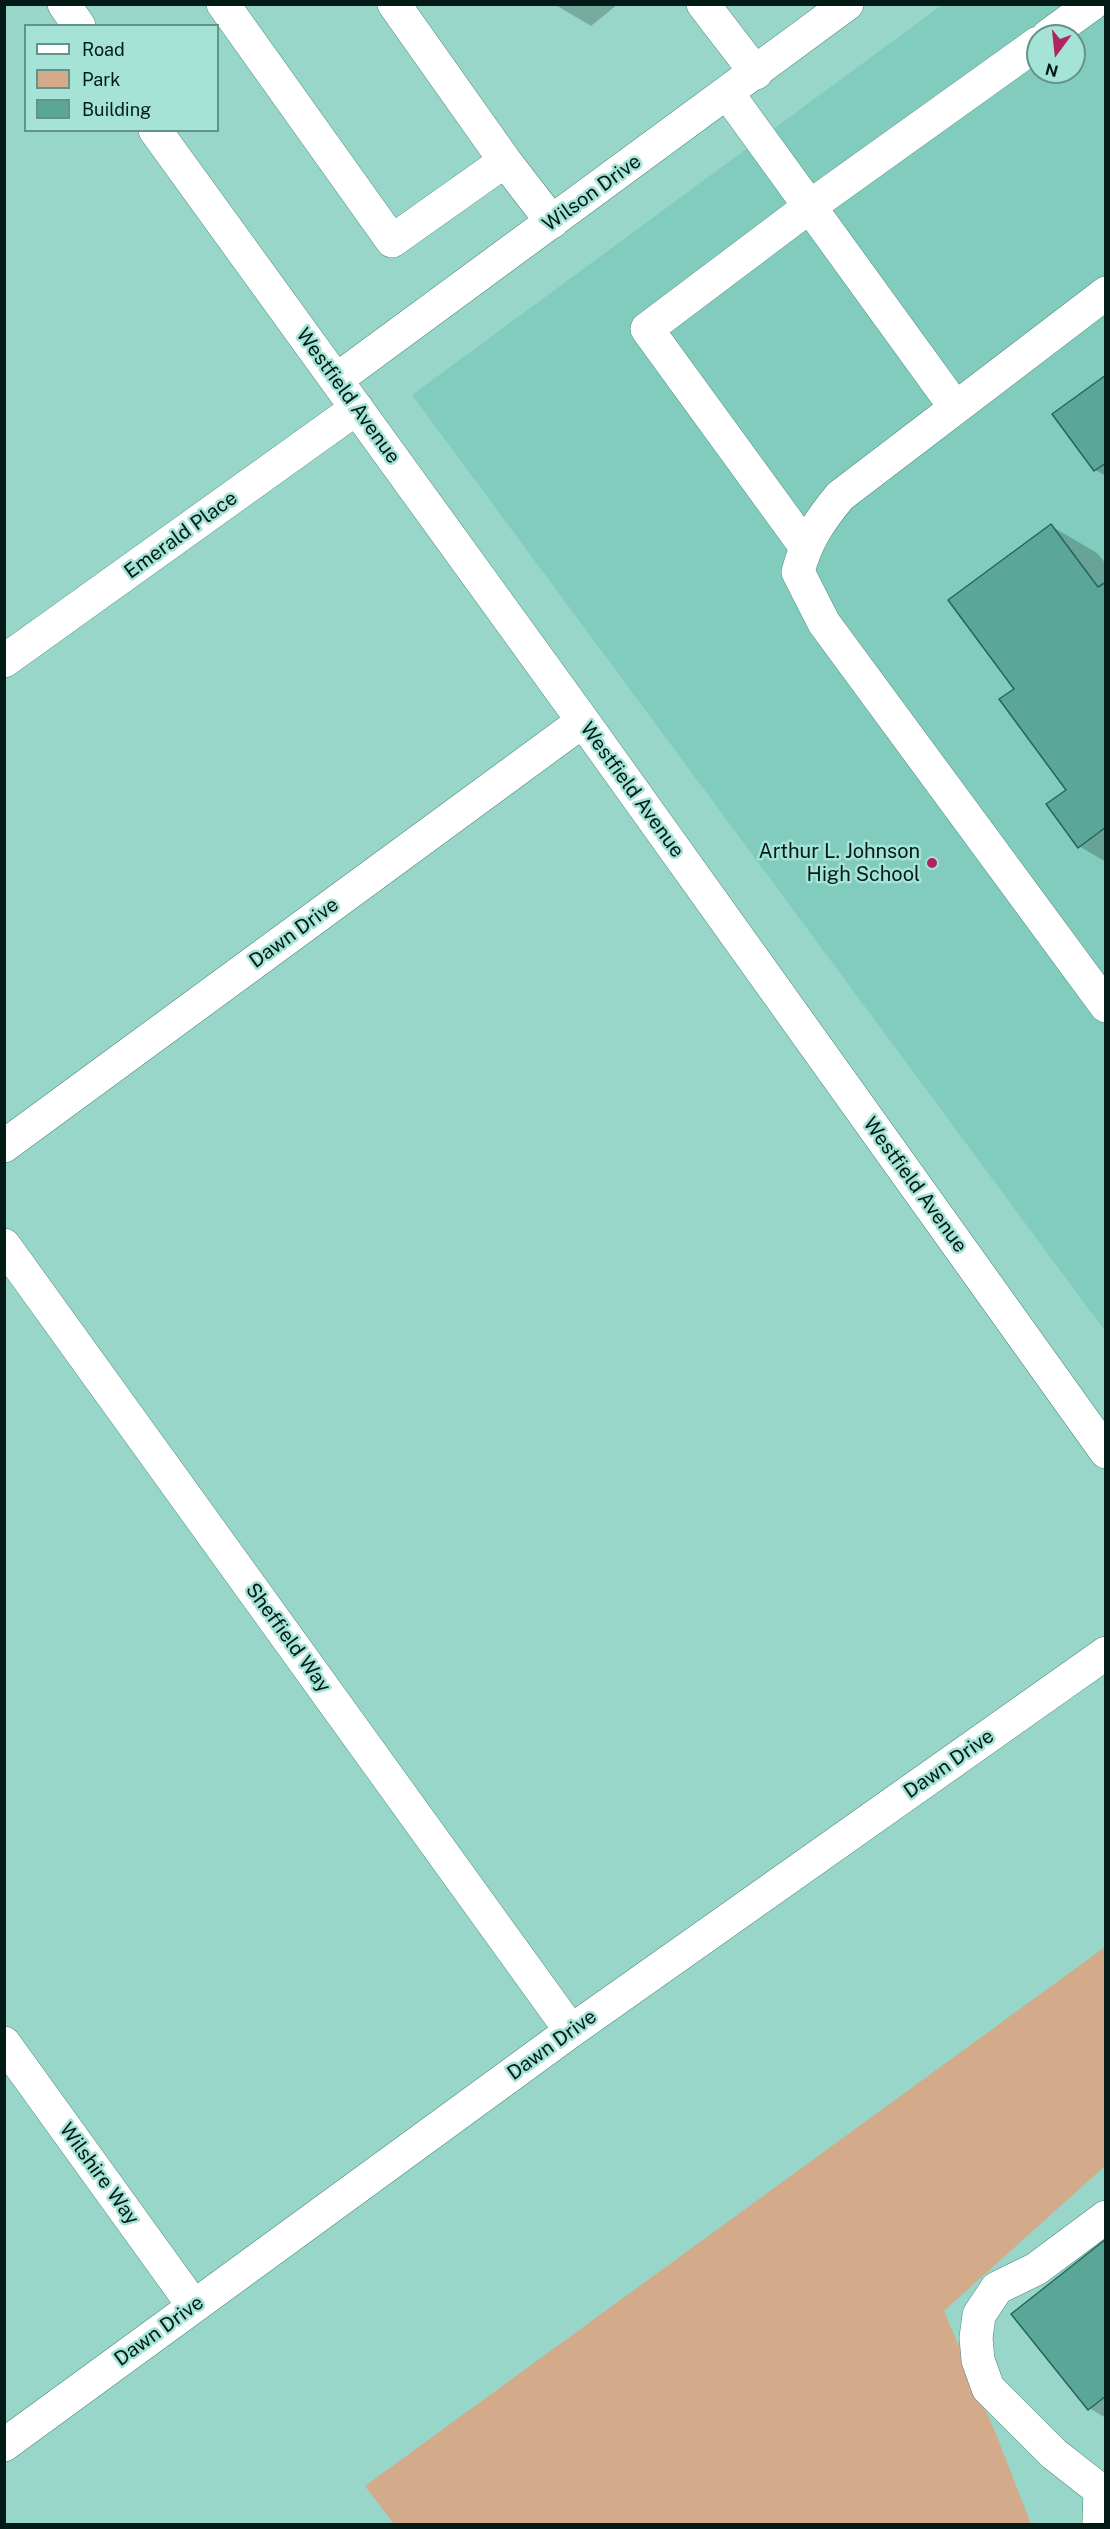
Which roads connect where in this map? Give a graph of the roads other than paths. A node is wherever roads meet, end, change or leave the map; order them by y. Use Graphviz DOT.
graph roads {
  1 [pos="64,4"];
  2 [pos="223,4"];
  3 [pos="394,4"];
  4 [pos="704,4"];
  5 [pos="1092,4"];
  6 [pos="843,6"];
  7 [pos="78,24"];
  8 [pos="1064,24"];
  9 [pos="1026,52"];
  10 [pos="756,73"];
  11 [pos="728,94"];
  12 [pos="156,132"];
  13 [pos="505,161"];
  14 [pos="809,207"];
  15 [pos="552,222"];
  16 [pos="1106,293"];
  17 [pos="336,380"];
  18 [pos="955,407"];
  19 [pos="357,408"];
  20 [pos="801,559"];
  21 [pos="4,661"];
  22 [pos="583,721"];
  23 [pos="1106,1006"];
  24 [pos="4,1146"];
  25 [pos="4,1245"];
  26 [pos="1106,1452"];
  27 [pos="1106,1653"];
  28 [pos="571,2031"];
  29 [pos="4,2043"];
  30 [pos="1106,2217"];
  31 [pos="193,2306"];
  32 [pos="4,2445"];
  33 [pos="1099,2524"];
  1 -- 7 [label="street"];
  2 -- 13 [label="street"];
  3 -- 13 [label="street"];
  4 -- 10 [label="street"];
  5 -- 8 [label="street"];
  6 -- 10 [label="street, Wilson Drive"];
  9 -- 14 [label="street"];
  10 -- 11 [label="street, Wilson Drive"];
  11 -- 14 [label="street"];
  11 -- 15 [label="street, Wilson Drive"];
  12 -- 17 [label="street, Westfield Avenue"];
  13 -- 15 [label="street"];
  14 -- 18 [label="street"];
  14 -- 20 [label="street"];
  15 -- 17 [label="street, Wilson Drive"];
  16 -- 18 [label="street"];
  17 -- 19 [label="street, Westfield Avenue"];
  18 -- 20 [label="street"];
  19 -- 21 [label="street, Emerald Place"];
  19 -- 22 [label="street, Westfield Avenue"];
  20 -- 23 [label="street"];
  22 -- 24 [label="street, Dawn Drive"];
  22 -- 26 [label="street, Westfield Avenue"];
  25 -- 28 [label="street, Sheffield Way"];
  27 -- 28 [label="street, Dawn Drive"];
  28 -- 31 [label="street, Dawn Drive"];
  29 -- 31 [label="street, Wilshire Way"];
  30 -- 33 [label="street"];
  31 -- 32 [label="street, Dawn Drive"];
}
